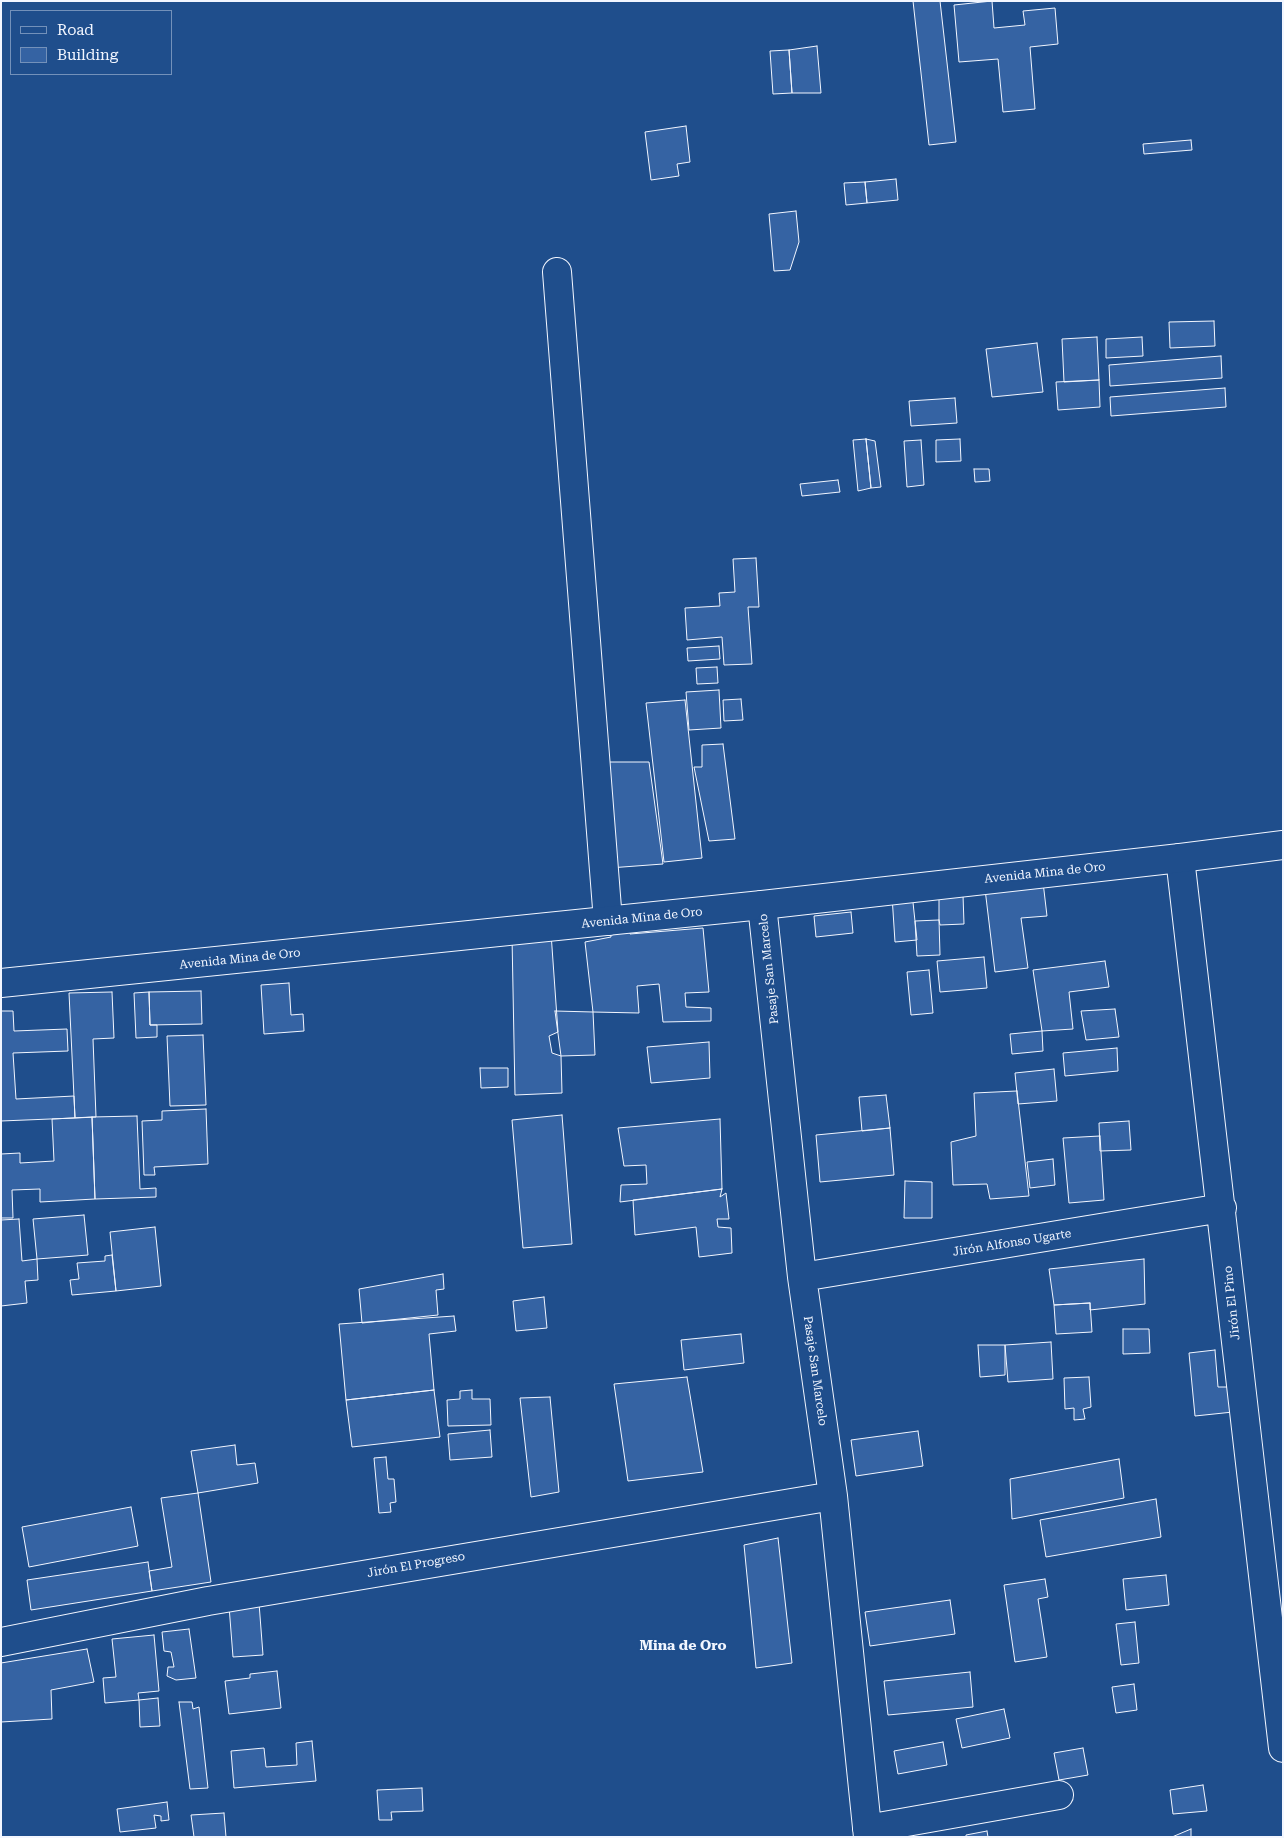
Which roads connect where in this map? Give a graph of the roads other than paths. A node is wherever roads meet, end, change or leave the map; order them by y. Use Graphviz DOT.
graph roads {
  1 [pos="557,272"];
  2 [pos="1283,845"];
  3 [pos="1180,858"];
  4 [pos="762,905"];
  5 [pos="608,921"];
  6 [pos="1,983"];
  7 [pos="1222,1208"];
  8 [pos="802,1277"];
  9 [pos="833,1496"];
  10 [pos="1,1642"];
  11 [pos="1283,1748"];
  12 [pos="1059,1795"];
  13 [pos="867,1833"];
  1 -- 5 [label="street"];
  2 -- 3 [label="street, Avenida Mina de Oro"];
  3 -- 4 [label="street, Avenida Mina de Oro"];
  3 -- 7 [label="street, Jirón El Pino"];
  4 -- 5 [label="street, Avenida Mina de Oro"];
  4 -- 8 [label="street, Pasaje San Marcelo"];
  5 -- 6 [label="street, Avenida Mina de Oro"];
  7 -- 8 [label="street, Jirón Alfonso Ugarte"];
  7 -- 11 [label="street, Jirón El Pino"];
  8 -- 9 [label="street, Pasaje San Marcelo"];
  9 -- 10 [label="street, Jirón El Progreso"];
  9 -- 13 [label="street, Pasaje San Marcelo"];
  12 -- 13 [label="street"];
}
